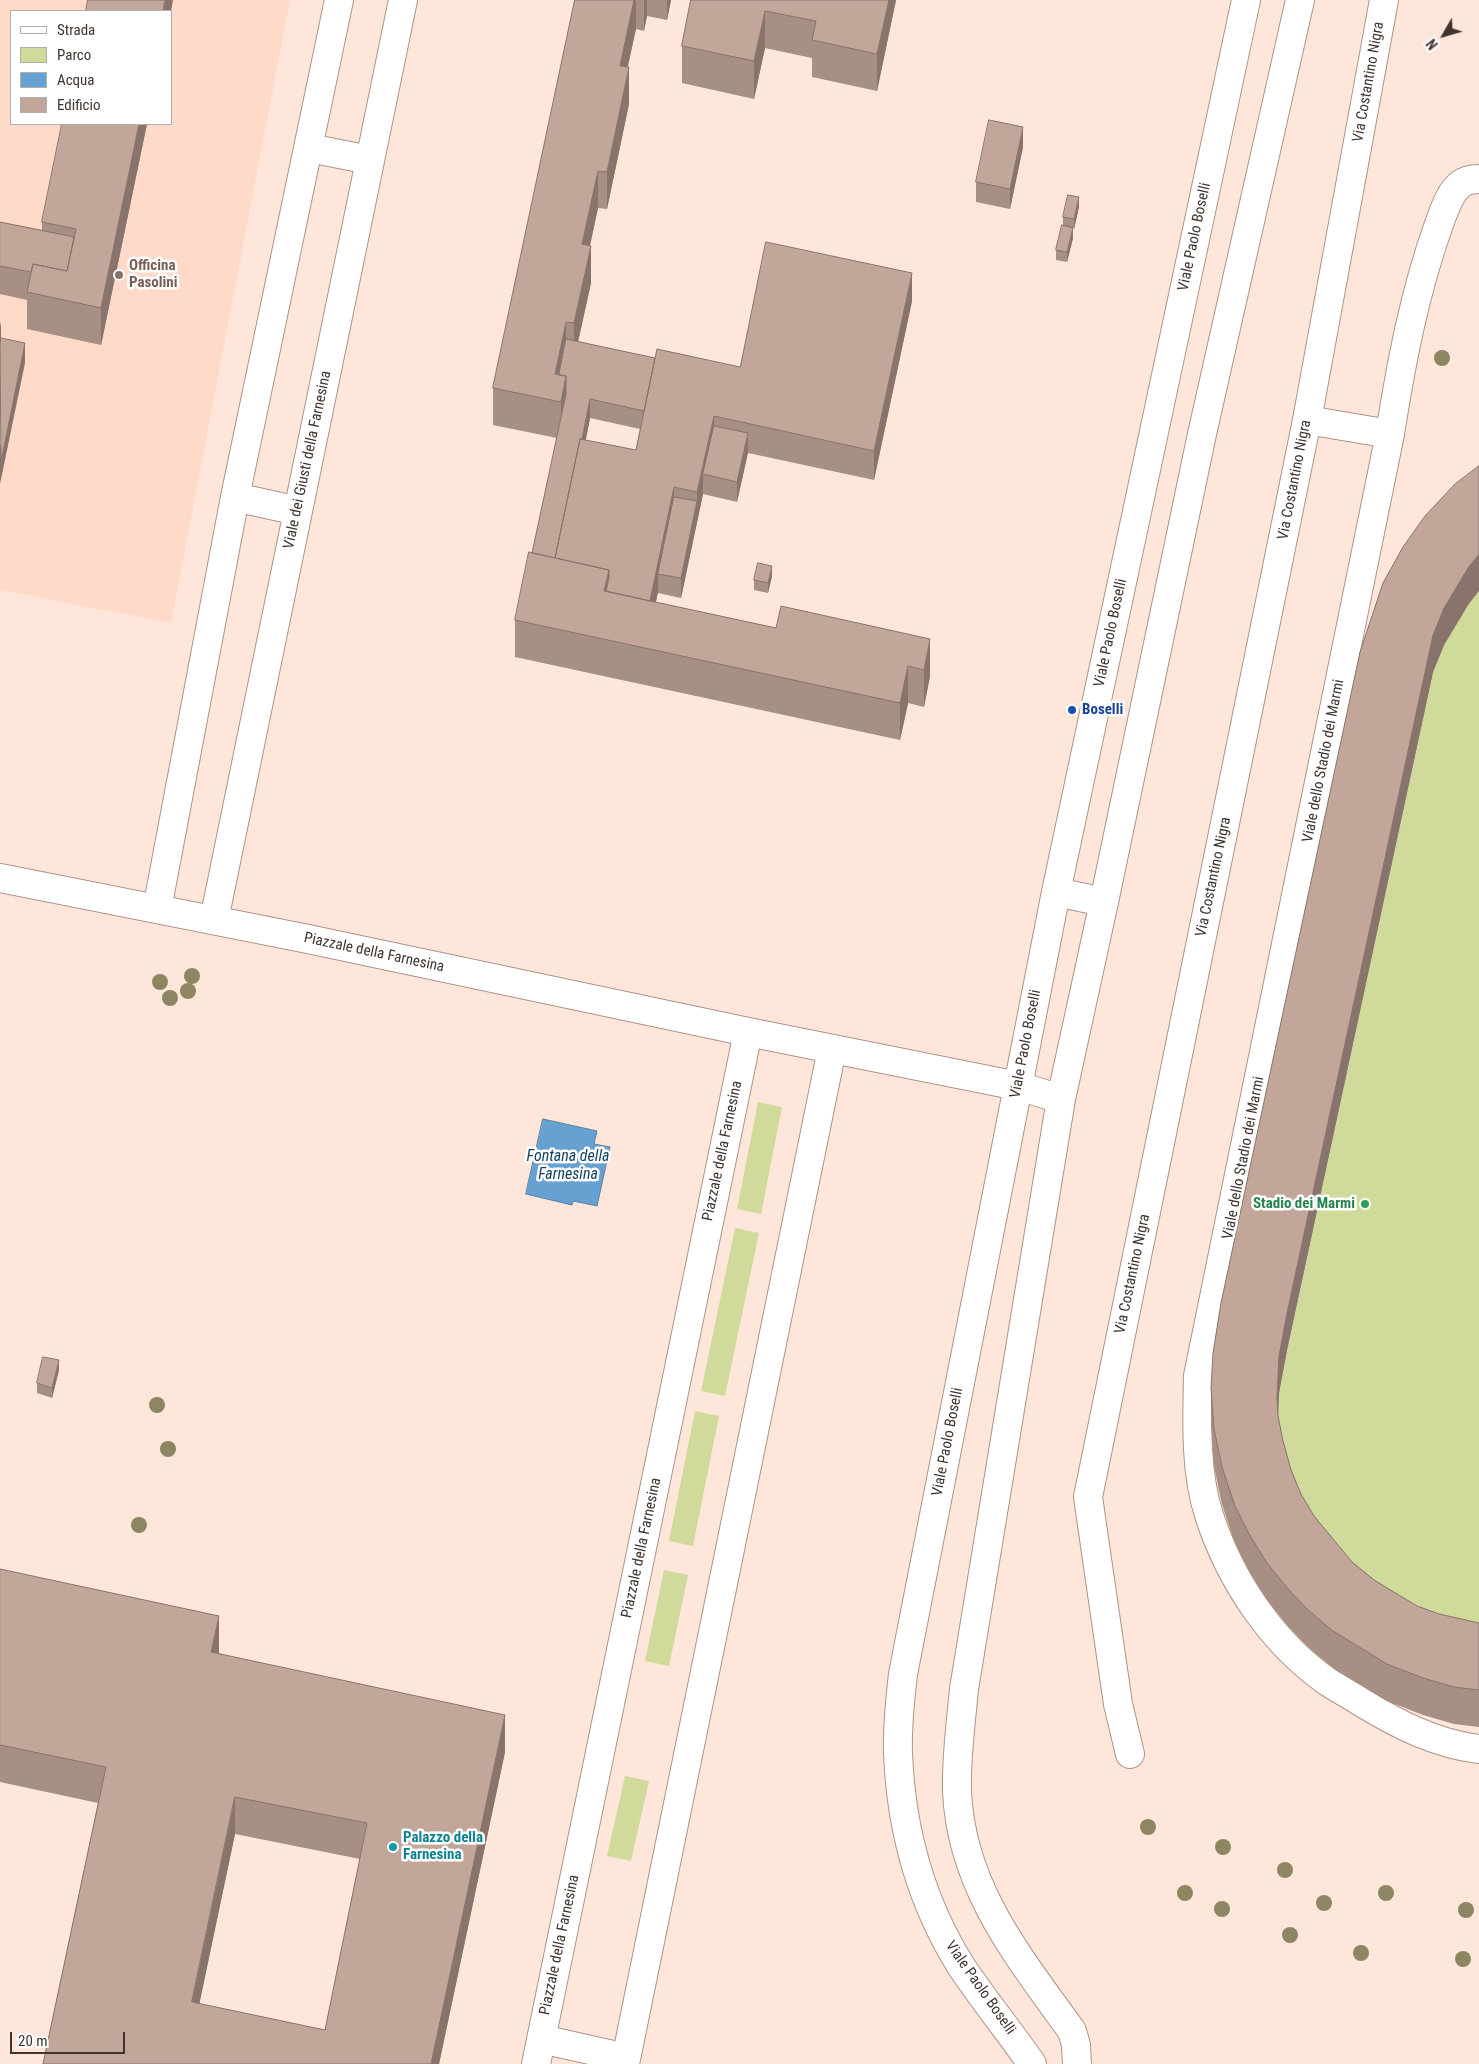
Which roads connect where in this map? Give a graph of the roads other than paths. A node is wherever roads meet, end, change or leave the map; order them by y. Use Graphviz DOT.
graph roads {
  1 [pos="339,0"];
  2 [pos="403,0"];
  3 [pos="1246,0"];
  4 [pos="1300,0"];
  5 [pos="1384,0"];
  6 [pos="310,148"];
  7 [pos="370,160"];
  8 [pos="1479,178"];
  9 [pos="1307,420"];
  10 [pos="1390,434"];
  11 [pos="236,497"];
  12 [pos="298,511"];
  13 [pos="0,878"];
  14 [pos="1056,892"];
  15 [pos="1104,902"];
  16 [pos="156,909"];
  17 [pos="214,920"];
  18 [pos="748,1032"];
  19 [pos="832,1049"];
  20 [pos="1018,1086"];
  21 [pos="1061,1099"];
  22 [pos="1479,1749"];
  23 [pos="1130,1754"];
  24 [pos="1072,2030"];
  25 [pos="538,2051"];
  26 [pos="626,2061"];
  27 [pos="1032,2064"];
  28 [pos="1077,2064"];
  29 [pos="1098,2064"];
  1 -- 6 [label="street"];
  2 -- 7 [label="street, Viale dei Giusti della Farnesina"];
  3 -- 14 [label="street, Viale Paolo Boselli"];
  4 -- 15 [label="street"];
  5 -- 9 [label="street, Via Costantino Nigra"];
  6 -- 7 [label="street"];
  6 -- 11 [label="street"];
  7 -- 12 [label="street, Viale dei Giusti della Farnesina"];
  8 -- 10 [label="street, Viale dello Stadio dei Marmi"];
  9 -- 10 [label="street"];
  9 -- 23 [label="street, Via Costantino Nigra"];
  10 -- 22 [label="street, Viale dello Stadio dei Marmi"];
  11 -- 12 [label="street"];
  11 -- 16 [label="street"];
  12 -- 17 [label="street, Viale dei Giusti della Farnesina"];
  13 -- 16 [label="street, Piazzale della Farnesina"];
  14 -- 15 [label="street"];
  14 -- 20 [label="street, Viale Paolo Boselli"];
  15 -- 21 [label="street"];
  16 -- 17 [label="street, Piazzale della Farnesina"];
  17 -- 18 [label="street, Piazzale della Farnesina"];
  18 -- 19 [label="street, Piazzale della Farnesina"];
  18 -- 25 [label="street, Piazzale della Farnesina"];
  19 -- 20 [label="street, Piazzale della Farnesina"];
  19 -- 26 [label="street"];
  20 -- 21 [label="street, Piazzale della Farnesina"];
  20 -- 27 [label="street, Viale Paolo Boselli"];
  21 -- 24 [label="street"];
  24 -- 28 [label="street"];
  24 -- 29 [label="street"];
  25 -- 26 [label="street"];
}
